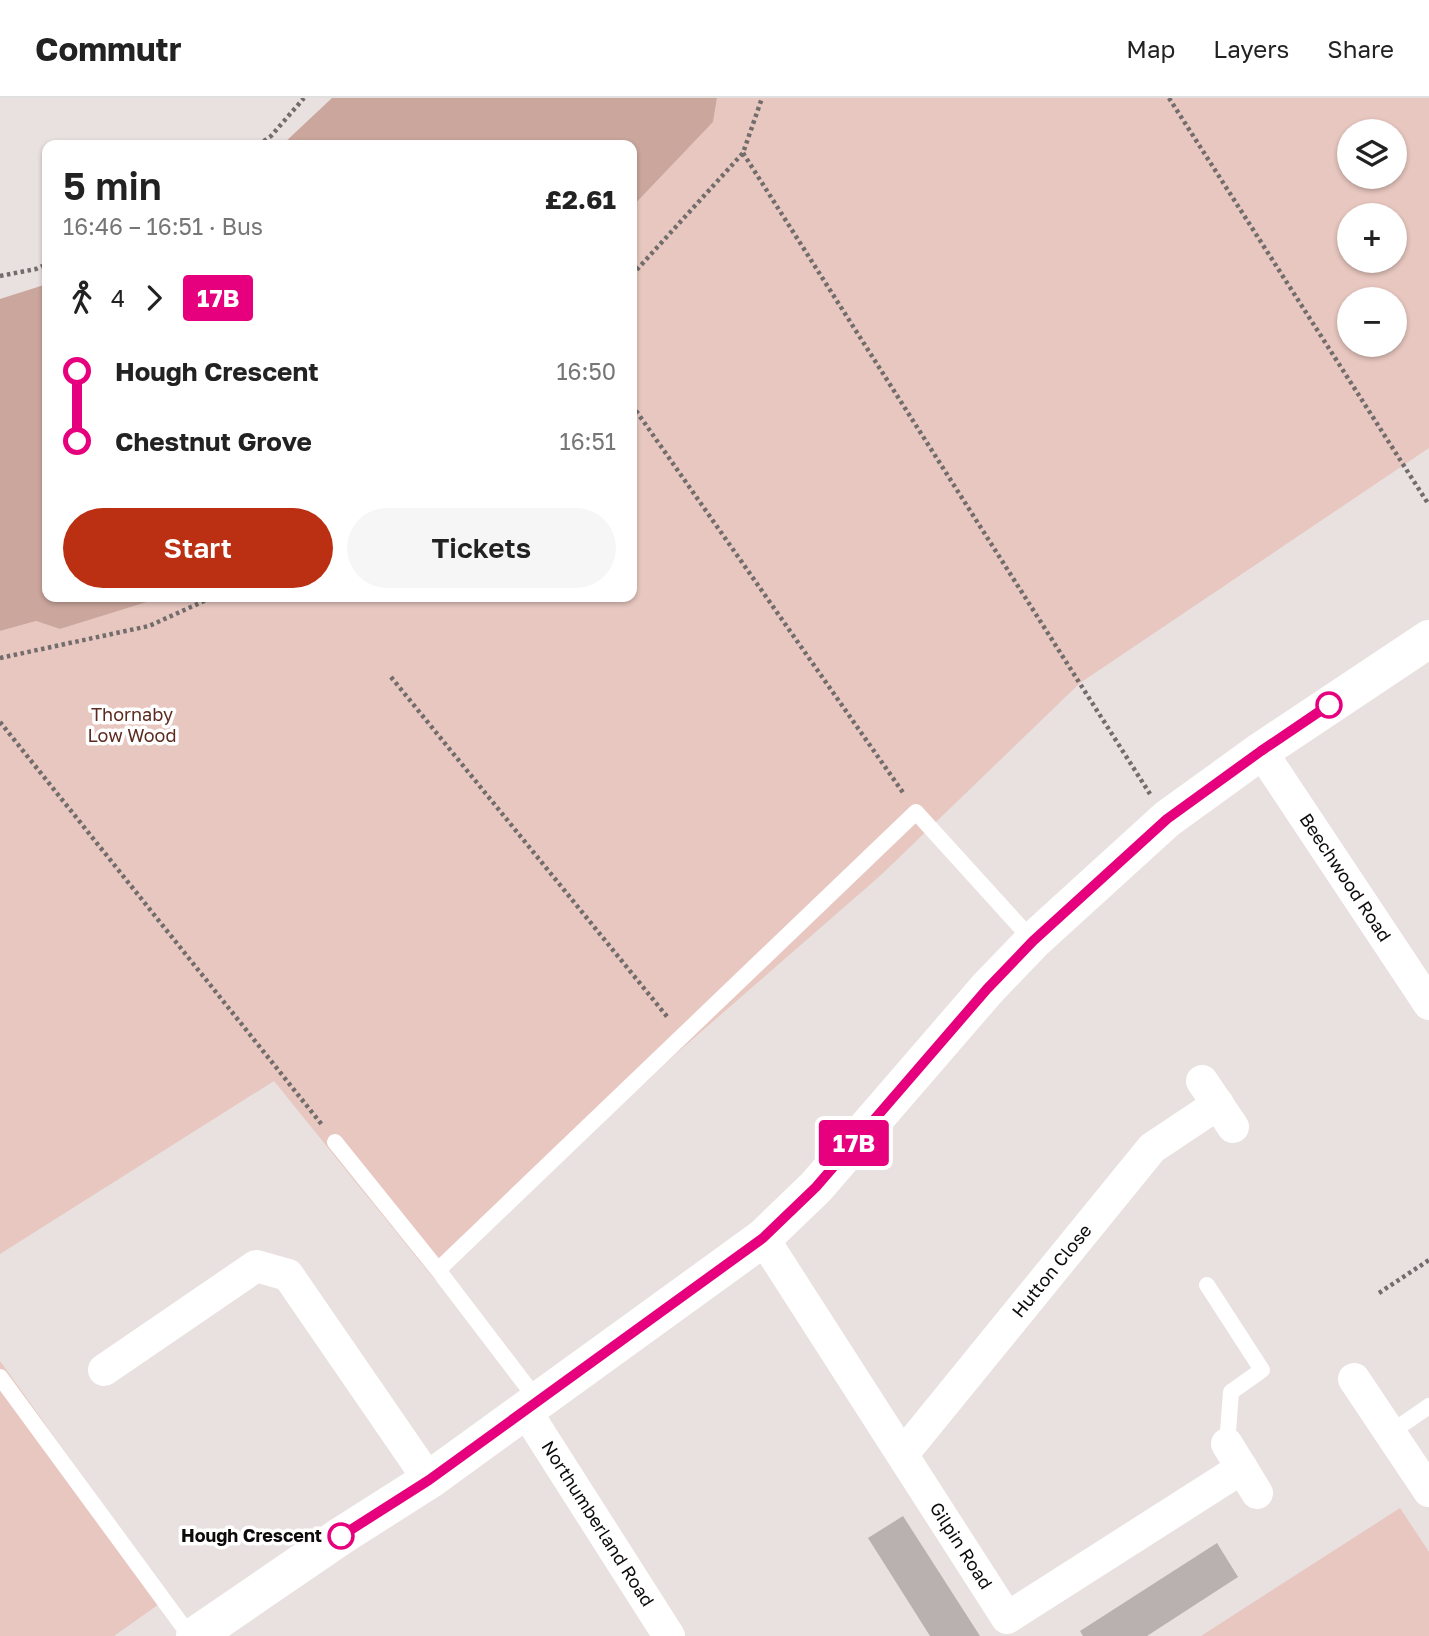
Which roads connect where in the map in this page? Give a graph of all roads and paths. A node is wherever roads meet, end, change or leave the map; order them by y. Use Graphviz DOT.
graph roads {
  1 [pos="304,98"];
  2 [pos="762,98"];
  3 [pos="1169,98"];
  4 [pos="265,140"];
  5 [pos="743,153"];
  6 [pos="42,266"];
  7 [pos="637,270"];
  8 [pos="0,276"];
  9 [pos="637,412"];
  10 [pos="1429,505"];
  11 [pos="201,602"];
  12 [pos="1429,639"];
  13 [pos="0,658"];
  14 [pos="391,677"];
  15 [pos="0,722"];
  16 [pos="1261,751"];
  17 [pos="916,812"];
  18 [pos="1167,819"];
  19 [pos="1033,941"];
  20 [pos="1429,1004"];
  21 [pos="682,1036"];
  22 [pos="1217,1104"];
  23 [pos="335,1142"];
  24 [pos="763,1238"];
  25 [pos="1429,1260"];
  26 [pos="438,1270"];
  27 [pos="1207,1285"];
  28 [pos="1380,1293"];
  29 [pos="104,1370"];
  30 [pos="0,1377"];
  31 [pos="1354,1379"];
  32 [pos="532,1406"];
  33 [pos="1429,1406"];
  34 [pos="1390,1433"];
  35 [pos="903,1454"];
  36 [pos="1242,1468"];
  37 [pos="429,1480"];
  38 [pos="1429,1491"];
  39 [pos="192,1636"];
  40 [pos="669,1636"];
  1 -- 4 [label="path"];
  2 -- 5 [label="path"];
  3 -- 10 [label="path"];
  5 -- 7 [label="path"];
  5 -- 18 [label="path"];
  6 -- 8 [label="path"];
  9 -- 17 [label="path"];
  11 -- 13 [label="path"];
  12 -- 16 [label="street"];
  14 -- 21 [label="path"];
  15 -- 23 [label="path"];
  16 -- 18 [label="street"];
  16 -- 20 [label="street, Beechwood Road"];
  17 -- 19 [label="lane"];
  17 -- 21 [label="lane"];
  18 -- 19 [label="street"];
  19 -- 24 [label="street"];
  21 -- 26 [label="lane"];
  22 -- 35 [label="street, Hutton Close"];
  23 -- 26 [label="lane"];
  24 -- 32 [label="street"];
  24 -- 35 [label="street, Gilpin Road"];
  25 -- 28 [label="path"];
  26 -- 32 [label="lane"];
  27 -- 36 [label="lane"];
  29 -- 37 [label="street"];
  30 -- 39 [label="lane"];
  31 -- 34 [label="street"];
  32 -- 37 [label="street"];
  32 -- 40 [label="street, Northumberland Road"];
  33 -- 34 [label="lane"];
  34 -- 38 [label="street"];
  35 -- 36 [label="street, Gilpin Road"];
  37 -- 39 [label="street"];
}
